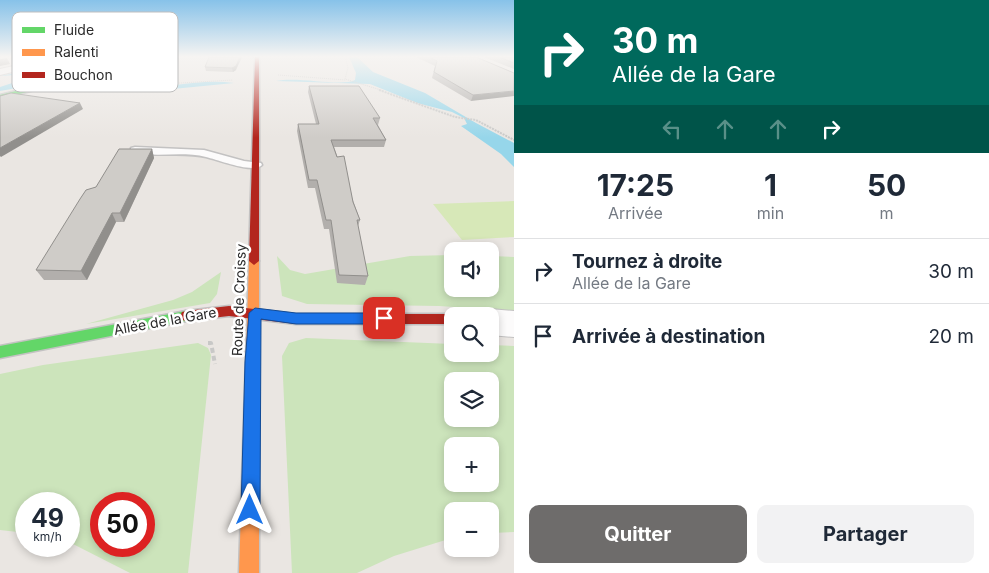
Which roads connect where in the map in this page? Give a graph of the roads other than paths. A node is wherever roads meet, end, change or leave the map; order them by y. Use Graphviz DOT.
graph roads {
  1 [pos="258,84"];
  2 [pos="20,92"];
  3 [pos="0,97"];
  4 [pos="135,150"];
  5 [pos="257,165"];
  6 [pos="255,313"];
  7 [pos="444,319"];
  8 [pos="499,323"];
  9 [pos="514,324"];
  10 [pos="0,352"];
  11 [pos="249,573"];
  1 -- 5 [label="main road, Route de Croissy"];
  2 -- 3 [label="main road"];
  4 -- 5 [label="lane"];
  5 -- 6 [label="main road, Route de Croissy"];
  6 -- 7 [label="main road, Allée de la Gare"];
  6 -- 10 [label="main road, Allée de la Gare"];
  6 -- 11 [label="main road, Route de Croissy"];
  8 -- 9 [label="street"];
}
